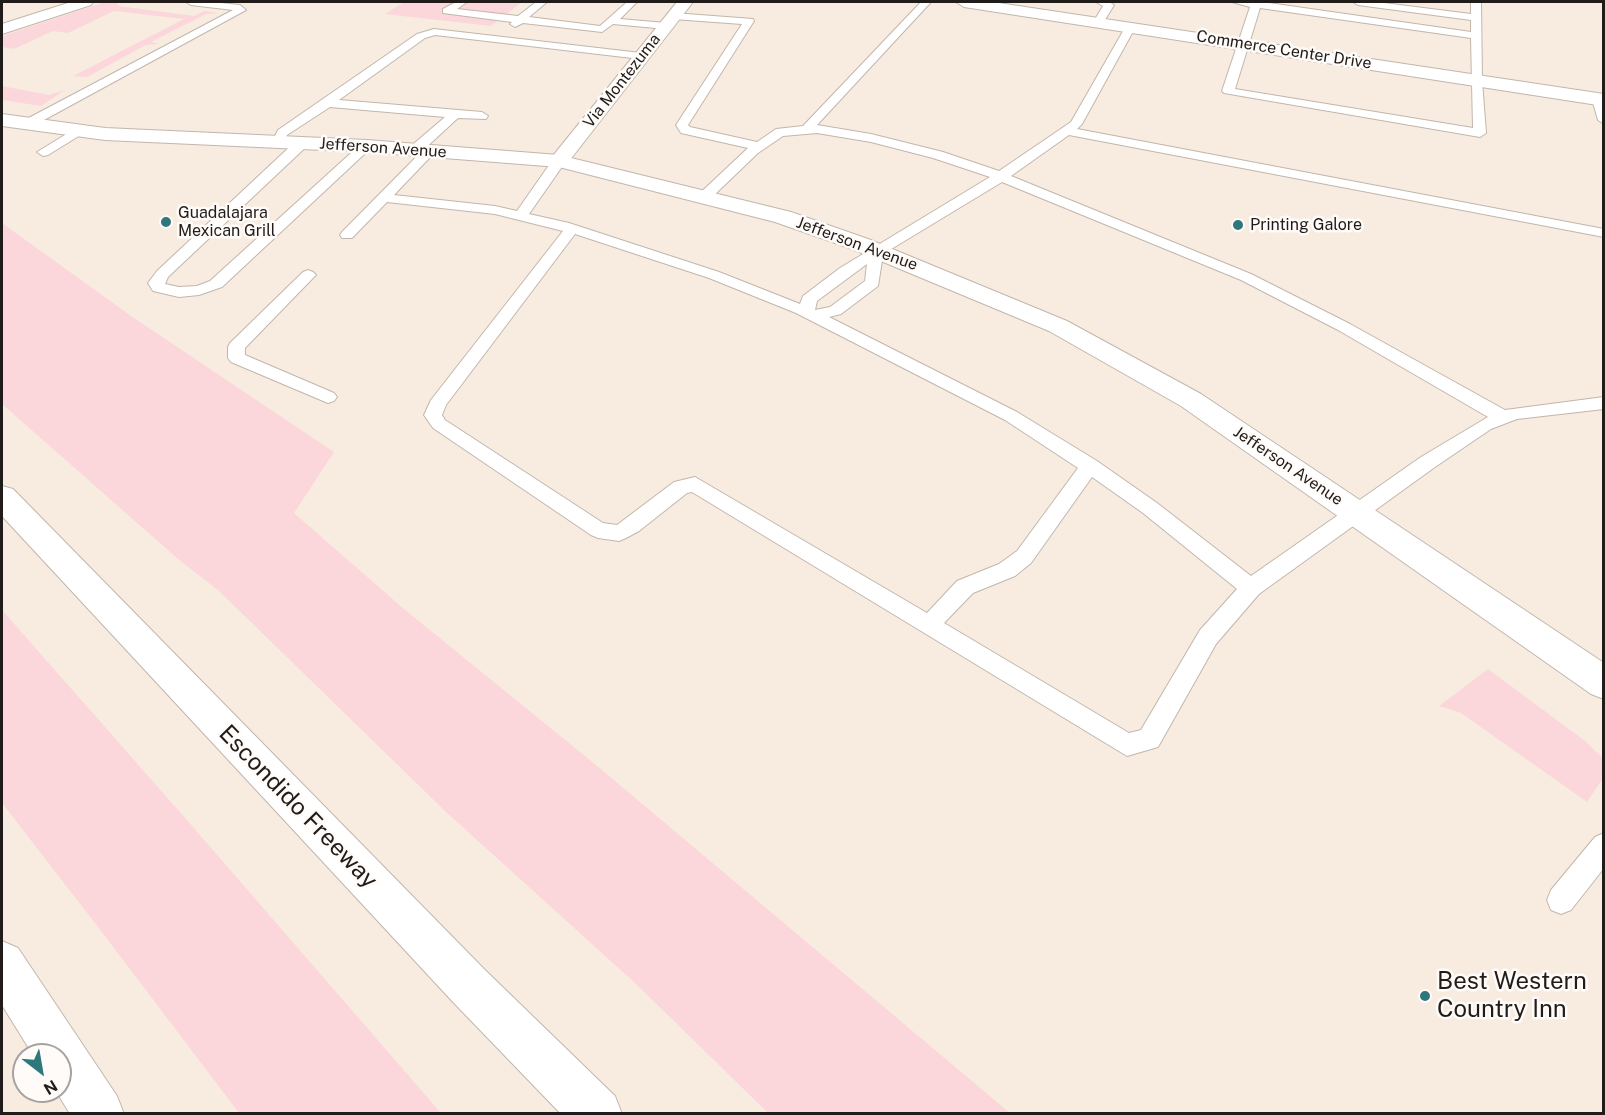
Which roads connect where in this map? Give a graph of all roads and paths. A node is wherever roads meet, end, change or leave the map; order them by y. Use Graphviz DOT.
graph roads {
  1 [pos="85,2"];
  2 [pos="191,2"];
  3 [pos="462,2"];
  4 [pos="542,2"];
  5 [pos="632,2"];
  6 [pos="685,2"];
  7 [pos="926,2"];
  8 [pos="977,2"];
  9 [pos="1237,2"];
  10 [pos="1358,2"];
  11 [pos="1476,2"];
  12 [pos="1107,3"];
  13 [pos="1257,3"];
  14 [pos="1476,18"];
  15 [pos="520,19"];
  16 [pos="612,21"];
  17 [pos="670,21"];
  18 [pos="1099,21"];
  19 [pos="1131,26"];
  20 [pos="2,28"];
  21 [pos="1476,36"];
  22 [pos="497,39"];
  23 [pos="1242,44"];
  24 [pos="641,57"];
  25 [pos="1476,81"];
  26 [pos="1601,99"];
  27 [pos="328,103"];
  28 [pos="455,114"];
  29 [pos="482,116"];
  30 [pos="1604,120"];
  31 [pos="10,123"];
  32 [pos="807,129"];
  33 [pos="78,131"];
  34 [pos="1067,131"];
  35 [pos="278,142"];
  36 [pos="302,143"];
  37 [pos="367,146"];
  38 [pos="758,146"];
  39 [pos="422,150"];
  40 [pos="43,152"];
  41 [pos="559,160"];
  42 [pos="1000,176"];
  43 [pos="704,197"];
  44 [pos="384,198"];
  45 [pos="521,215"];
  46 [pos="572,229"];
  47 [pos="1604,233"];
  48 [pos="347,235"];
  49 [pos="876,250"];
  50 [pos="308,275"];
  51 [pos="811,314"];
  52 [pos="328,397"];
  53 [pos="1604,403"];
  54 [pos="1503,417"];
  55 [pos="1090,466"];
  56 [pos="2,497"];
  57 [pos="1357,512"];
  58 [pos="1251,588"];
  59 [pos="929,625"];
  60 [pos="1604,683"];
  61 [pos="1604,846"];
  62 [pos="1562,900"];
  63 [pos="2,964"];
  64 [pos="99,1113"];
  65 [pos="597,1113"];
  1 -- 20 [label="main road"];
  2 -- 31 [label="lane"];
  3 -- 15 [label="lane"];
  4 -- 15 [label="lane"];
  5 -- 16 [label="lane"];
  6 -- 17 [label="main road, Via Montezuma"];
  7 -- 32 [label="lane"];
  8 -- 18 [label="main road, Commerce Center Drive"];
  9 -- 13 [label="lane"];
  10 -- 14 [label="lane"];
  11 -- 14 [label="lane"];
  12 -- 18 [label="lane"];
  13 -- 21 [label="lane"];
  13 -- 23 [label="lane"];
  14 -- 21 [label="lane"];
  15 -- 16 [label="lane"];
  15 -- 22 [label="lane"];
  16 -- 17 [label="lane"];
  17 -- 24 [label="main road, Via Montezuma"];
  17 -- 38 [label="lane"];
  18 -- 19 [label="main road, Commerce Center Drive"];
  19 -- 23 [label="main road, Commerce Center Drive"];
  19 -- 34 [label="lane"];
  21 -- 25 [label="lane"];
  22 -- 24 [label="lane"];
  22 -- 27 [label="lane"];
  23 -- 25 [label="main road, Commerce Center Drive"];
  23 -- 25 [label="lane"];
  24 -- 41 [label="main road, Via Montezuma"];
  25 -- 26 [label="main road, Commerce Center Drive"];
  26 -- 30 [label="lane"];
  27 -- 28 [label="lane"];
  27 -- 35 [label="lane"];
  28 -- 29 [label="lane"];
  28 -- 39 [label="lane"];
  31 -- 33 [label="main road, Jefferson Avenue"];
  32 -- 38 [label="lane"];
  32 -- 42 [label="lane"];
  33 -- 35 [label="main road, Jefferson Avenue"];
  33 -- 40 [label="lane"];
  34 -- 42 [label="lane"];
  34 -- 47 [label="lane"];
  35 -- 36 [label="main road, Jefferson Avenue"];
  36 -- 37 [label="main road, Jefferson Avenue"];
  36 -- 37 [label="lane"];
  37 -- 39 [label="main road, Jefferson Avenue"];
  38 -- 43 [label="lane"];
  39 -- 41 [label="main road, Jefferson Avenue"];
  39 -- 44 [label="lane"];
  41 -- 43 [label="main road, Jefferson Avenue"];
  41 -- 45 [label="lane"];
  42 -- 49 [label="lane"];
  42 -- 54 [label="lane"];
  43 -- 49 [label="main road, Jefferson Avenue"];
  44 -- 45 [label="lane"];
  44 -- 48 [label="lane"];
  45 -- 46 [label="lane"];
  46 -- 51 [label="lane"];
  46 -- 59 [label="lane"];
  49 -- 51 [label="lane"];
  49 -- 51 [label="lane"];
  49 -- 57 [label="main road, Jefferson Avenue"];
  50 -- 52 [label="lane"];
  51 -- 55 [label="lane"];
  53 -- 54 [label="lane"];
  54 -- 57 [label="lane"];
  55 -- 58 [label="lane"];
  55 -- 59 [label="lane"];
  56 -- 65 [label="main road, Escondido Freeway"];
  57 -- 58 [label="lane"];
  57 -- 60 [label="main road, Jefferson Avenue"];
  58 -- 59 [label="lane"];
  61 -- 62 [label="lane"];
  63 -- 64 [label="main road"];
}
